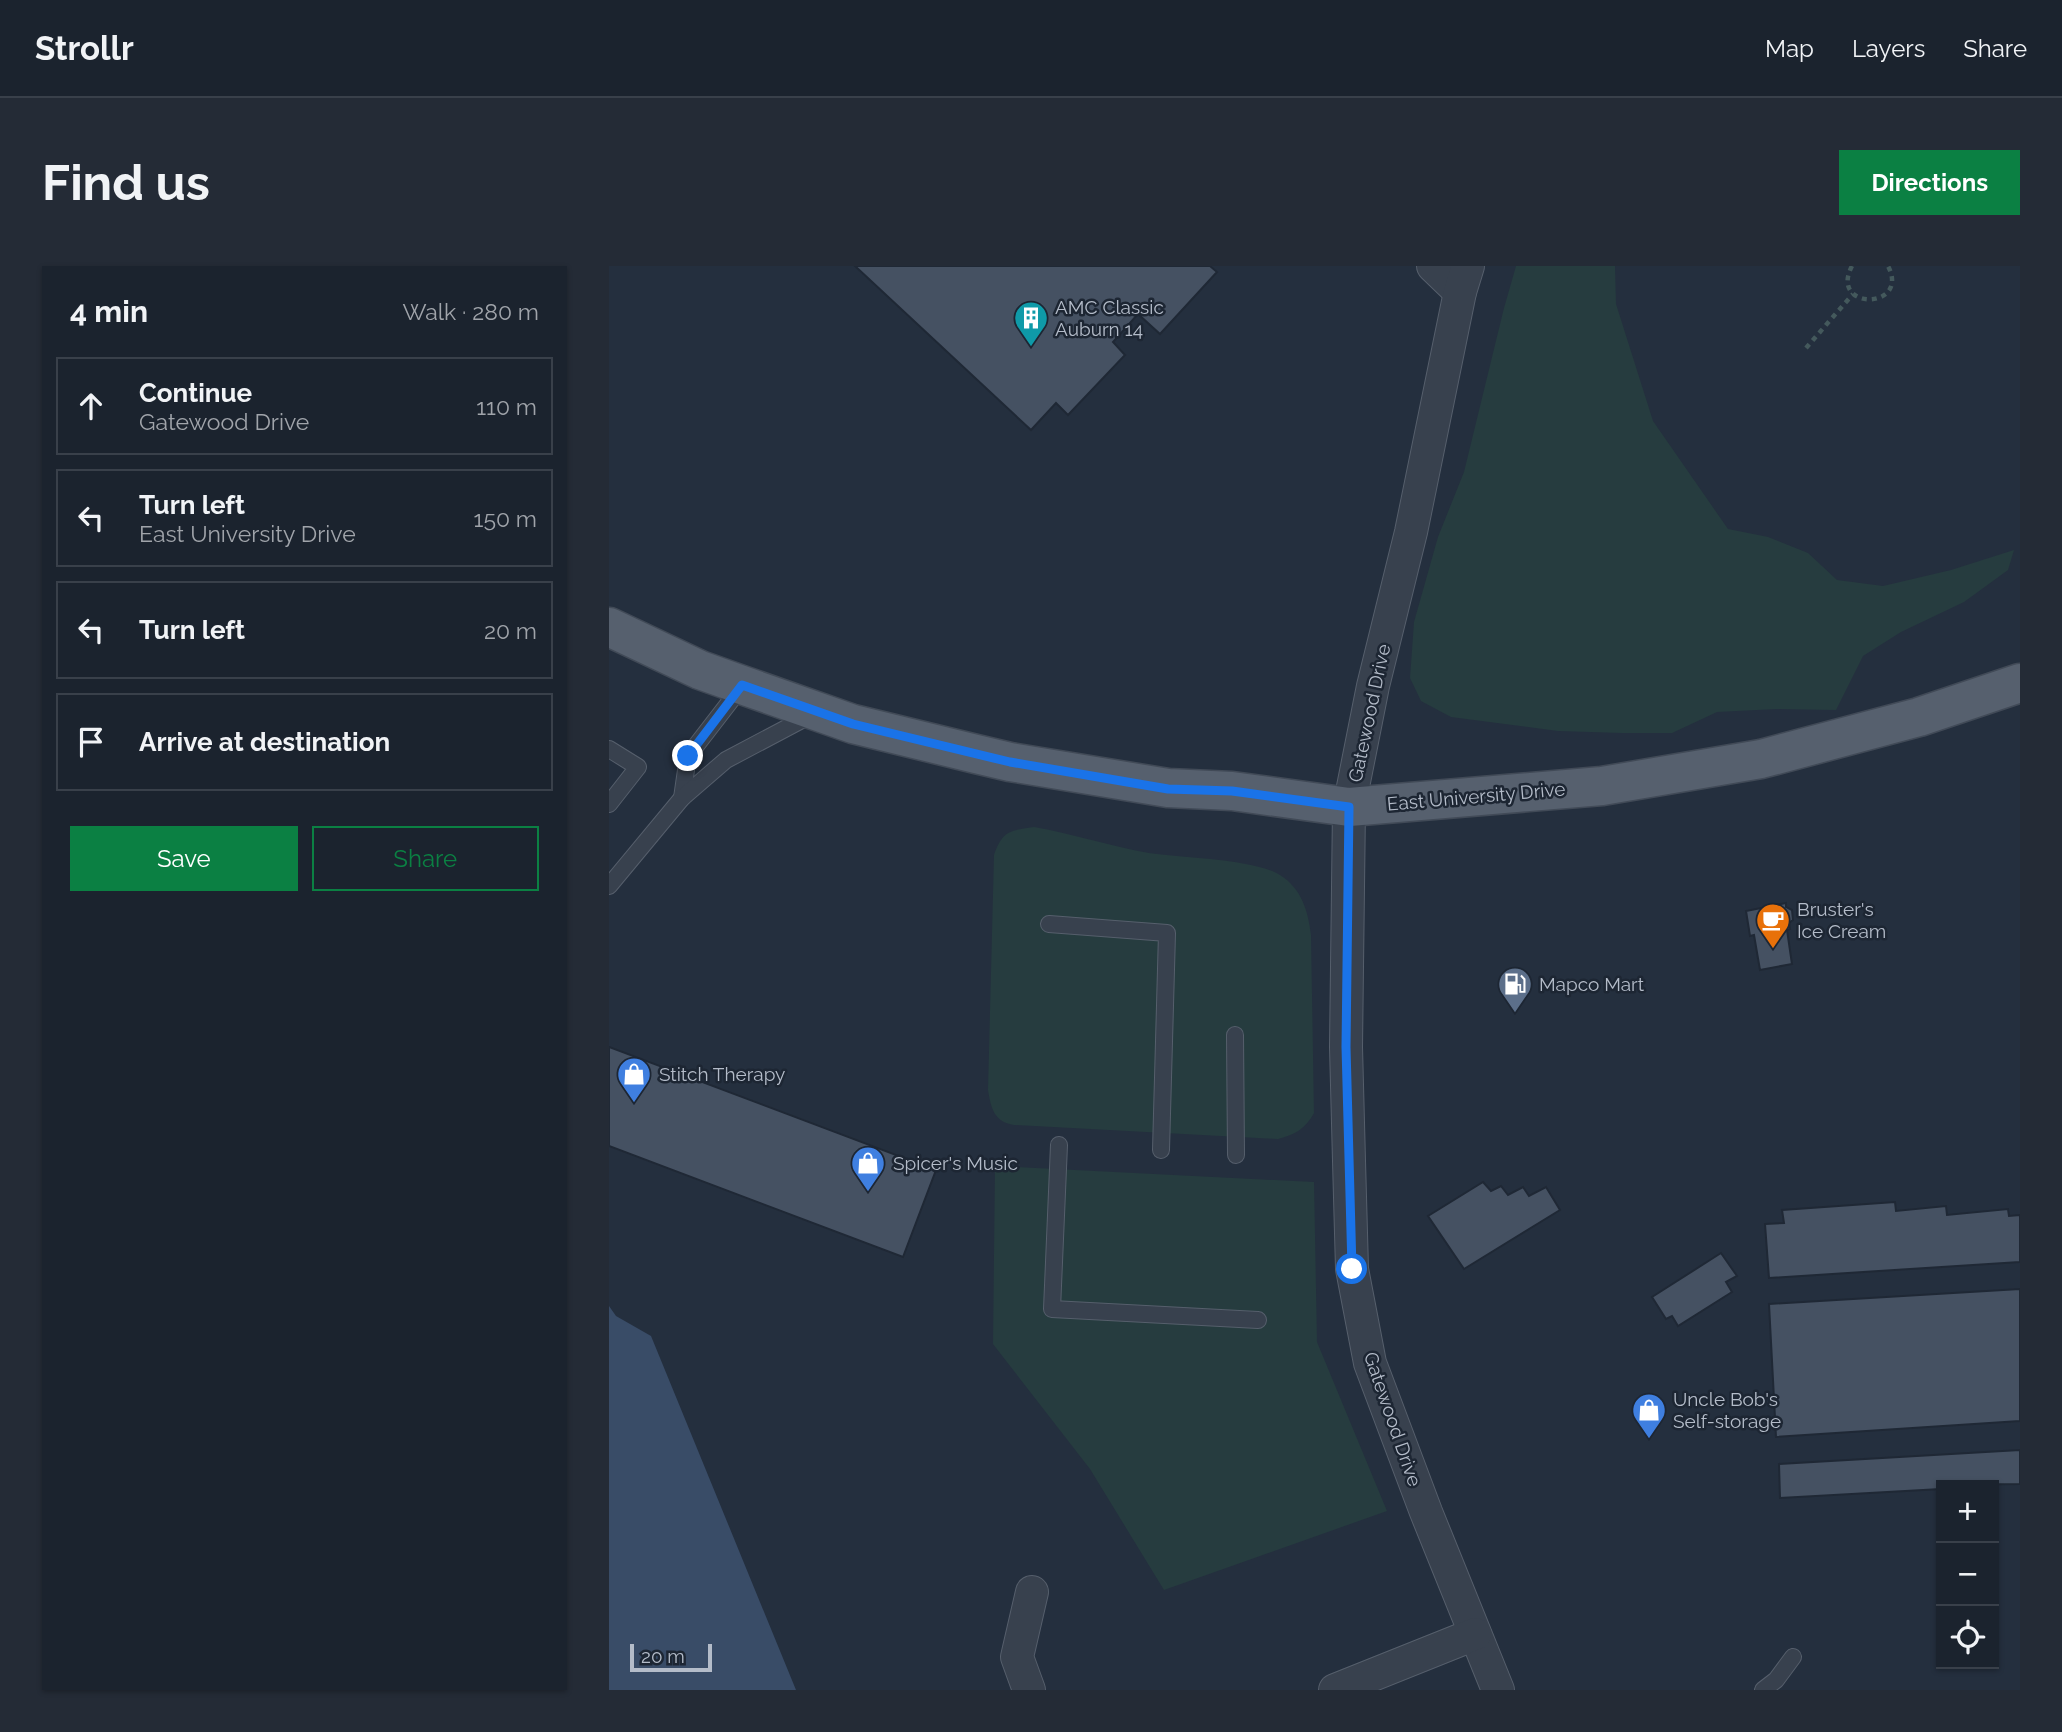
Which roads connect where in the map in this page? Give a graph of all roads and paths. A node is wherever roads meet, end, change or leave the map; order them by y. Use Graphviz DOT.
graph roads {
  1 [pos="1433,266"];
  2 [pos="1852,266"];
  3 [pos="1888,266"];
  4 [pos="1464,279"];
  5 [pos="1853,294"];
  6 [pos="1806,348"];
  7 [pos="609,627"];
  8 [pos="2020,683"];
  9 [pos="742,685"];
  10 [pos="818,711"];
  11 [pos="609,748"];
  12 [pos="682,798"];
  13 [pos="609,804"];
  14 [pos="1349,807"];
  15 [pos="609,886"];
  16 [pos="1049,924"];
  17 [pos="1235,1035"];
  18 [pos="1059,1145"];
  19 [pos="1161,1150"];
  20 [pos="1236,1155"];
  21 [pos="1258,1320"];
  22 [pos="1032,1592"];
  23 [pos="1475,1634"];
  24 [pos="1793,1657"];
  25 [pos="1029,1690"];
  26 [pos="1335,1690"];
  27 [pos="1497,1690"];
  28 [pos="1763,1690"];
  1 -- 4 [label="street"];
  2 -- 5 [label="path"];
  3 -- 5 [label="path"];
  4 -- 14 [label="street, Gatewood Drive"];
  5 -- 6 [label="path"];
  7 -- 9 [label="main road, East University Drive"];
  8 -- 14 [label="main road, East University Drive"];
  9 -- 10 [label="main road, East University Drive"];
  9 -- 12 [label="lane"];
  10 -- 12 [label="lane"];
  10 -- 14 [label="main road, East University Drive"];
  11 -- 13 [label="lane"];
  12 -- 15 [label="lane"];
  14 -- 23 [label="street, Gatewood Drive"];
  16 -- 19 [label="lane"];
  17 -- 20 [label="lane"];
  18 -- 21 [label="lane"];
  22 -- 25 [label="street"];
  23 -- 26 [label="street"];
  23 -- 27 [label="street, Gatewood Drive"];
  24 -- 28 [label="lane"];
}
